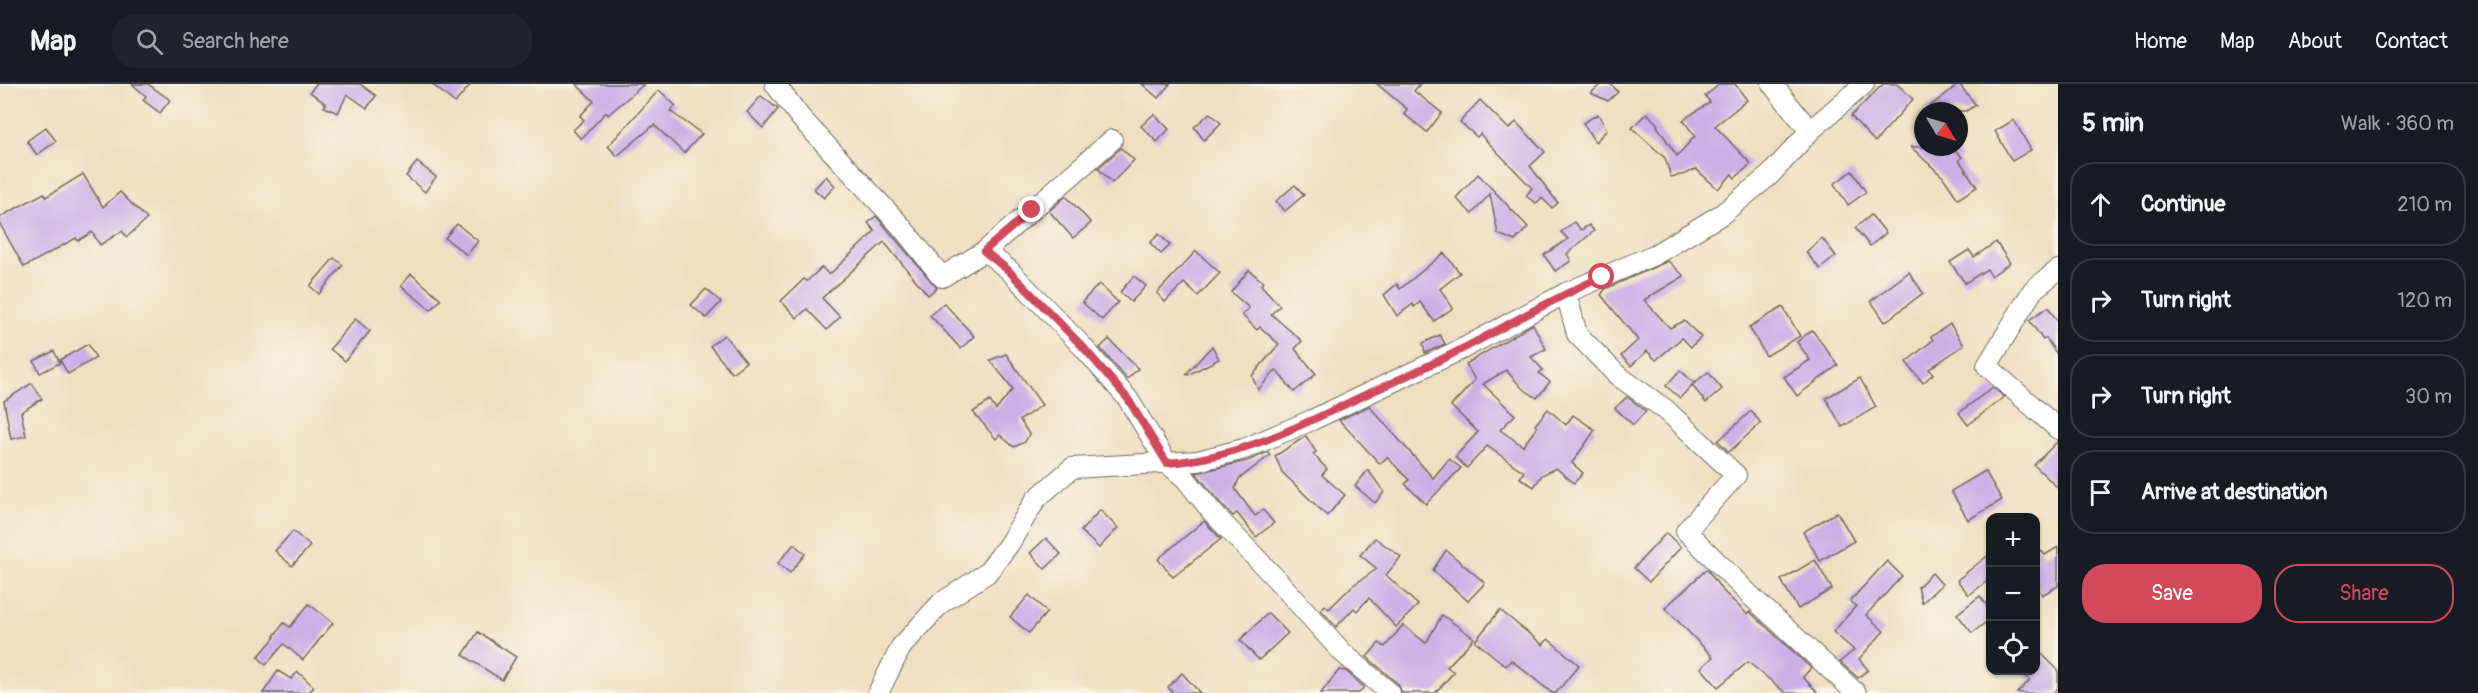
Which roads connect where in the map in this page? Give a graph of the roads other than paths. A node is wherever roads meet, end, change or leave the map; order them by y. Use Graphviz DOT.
graph roads {
  1 [pos="775,84"];
  2 [pos="1772,84"];
  3 [pos="1864,84"];
  4 [pos="1810,131"];
  5 [pos="1112,141"];
  6 [pos="984,251"];
  7 [pos="2058,270"];
  8 [pos="1566,293"];
  9 [pos="2058,429"];
  10 [pos="1167,463"];
  11 [pos="878,693"];
  12 [pos="1390,693"];
  13 [pos="1856,693"];
  1 -- 6 [label="street"];
  2 -- 4 [label="street"];
  3 -- 4 [label="street"];
  4 -- 8 [label="street"];
  5 -- 6 [label="street"];
  6 -- 10 [label="street"];
  7 -- 9 [label="street"];
  8 -- 10 [label="street"];
  8 -- 13 [label="street"];
  10 -- 11 [label="street"];
  10 -- 12 [label="street"];
}
